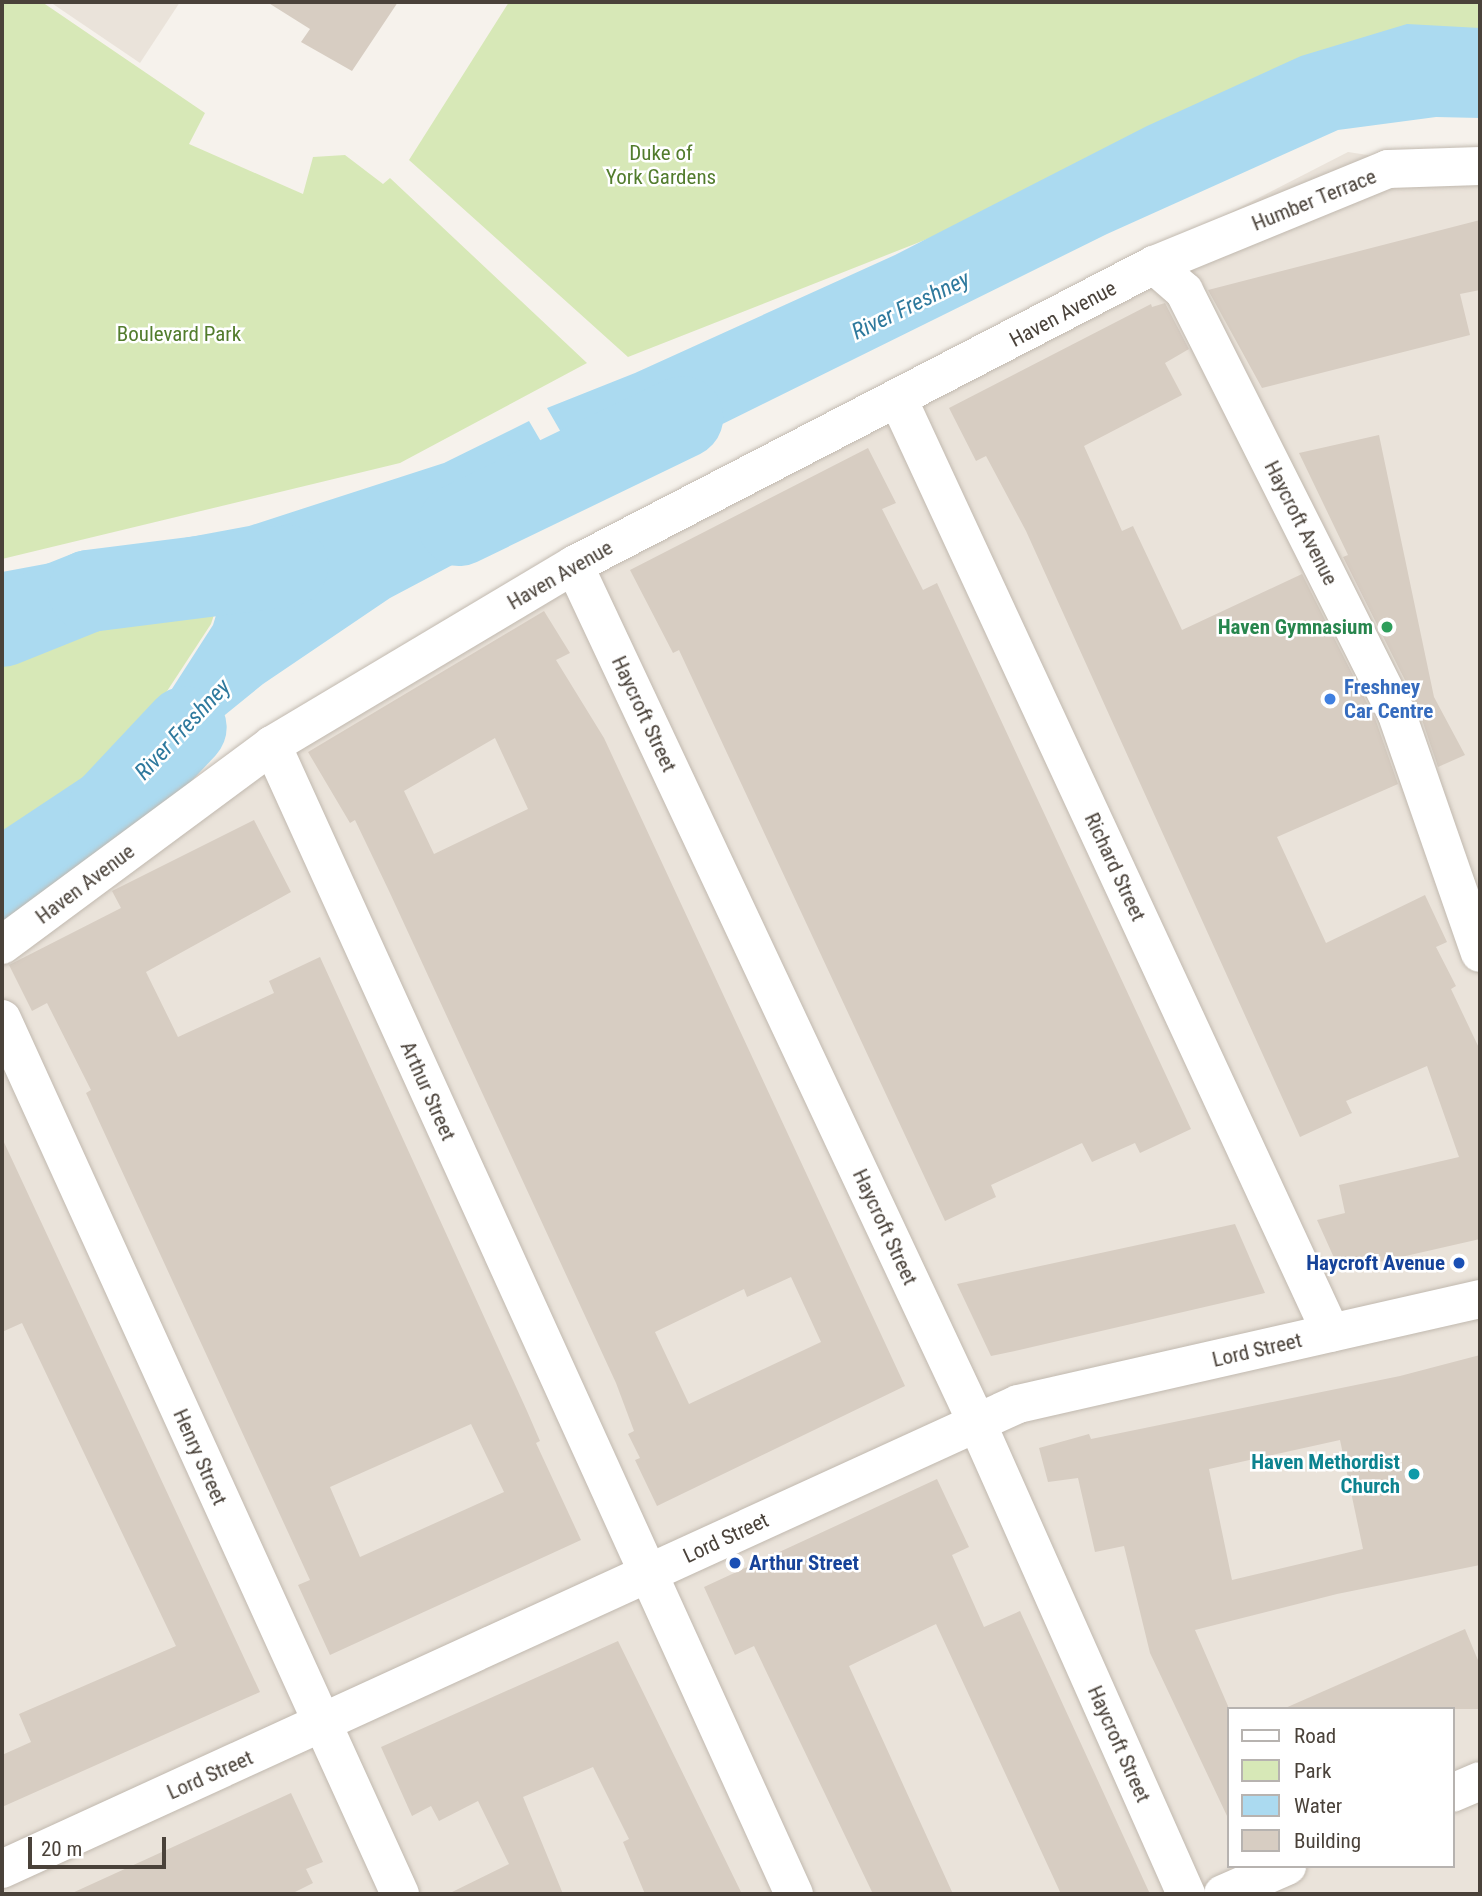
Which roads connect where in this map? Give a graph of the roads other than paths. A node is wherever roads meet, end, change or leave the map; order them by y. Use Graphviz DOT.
graph roads {
  1 [pos="1480,166"];
  2 [pos="1154,265"];
  3 [pos="899,401"];
  4 [pos="574,565"];
  5 [pos="272,745"];
  6 [pos="2,945"];
  7 [pos="1480,953"];
  8 [pos="2,1019"];
  9 [pos="1480,1299"];
  10 [pos="1331,1333"];
  11 [pos="976,1421"];
  12 [pos="647,1575"];
  13 [pos="322,1725"];
  14 [pos="1480,1781"];
  15 [pos="1454,1792"];
  16 [pos="1282,1868"];
  17 [pos="2,1869"];
  18 [pos="2,1887"];
  19 [pos="5,1894"];
  20 [pos="400,1894"];
  21 [pos="794,1894"];
  22 [pos="1186,1894"];
  23 [pos="1223,1894"];
  1 -- 2 [label="street, Humber Terrace"];
  2 -- 3 [label="street, Haven Avenue"];
  2 -- 7 [label="street, Haycroft Avenue"];
  3 -- 4 [label="street, Haven Avenue"];
  3 -- 10 [label="street, Richard Street"];
  4 -- 5 [label="street, Haven Avenue"];
  4 -- 11 [label="street, Haycroft Street"];
  5 -- 6 [label="street, Haven Avenue"];
  5 -- 12 [label="street, Arthur Street"];
  8 -- 13 [label="street, Henry Street"];
  9 -- 10 [label="street, Lord Street"];
  10 -- 11 [label="street, Lord Street"];
  11 -- 12 [label="street, Lord Street"];
  11 -- 22 [label="street, Haycroft Street"];
  12 -- 13 [label="street, Lord Street"];
  12 -- 21 [label="street, Arthur Street"];
  13 -- 17 [label="street, Lord Street"];
  13 -- 20 [label="street, Henry Street"];
  14 -- 15 [label="street"];
  16 -- 23 [label="street"];
  18 -- 19 [label="street"];
}
